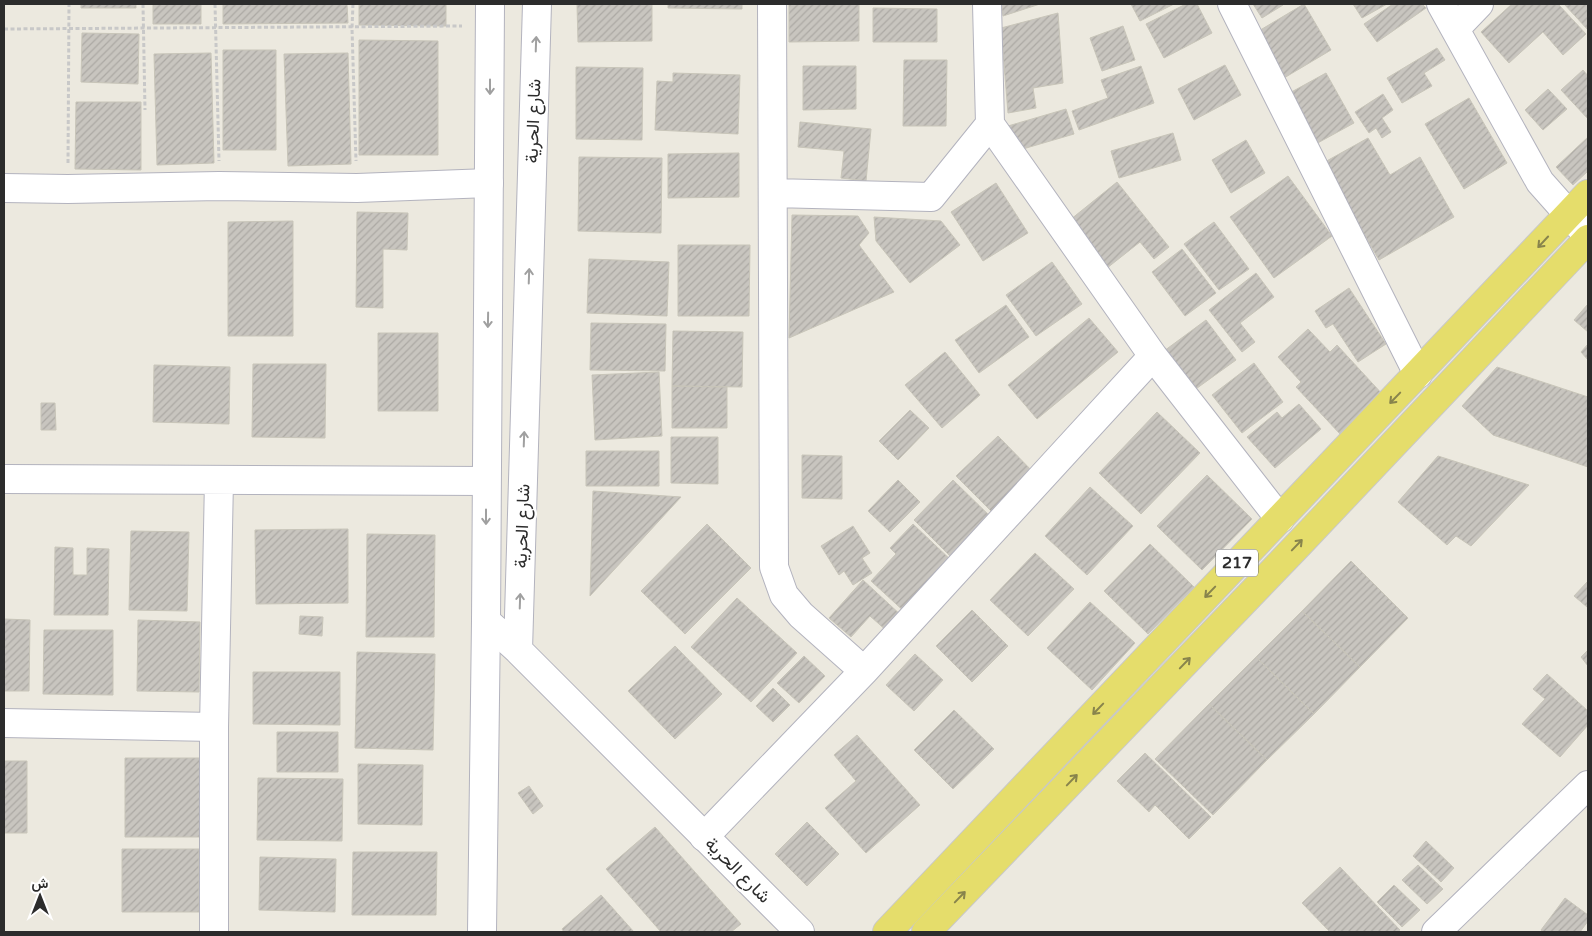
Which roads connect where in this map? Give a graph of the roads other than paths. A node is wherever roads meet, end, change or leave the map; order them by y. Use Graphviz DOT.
graph roads {
  1 [pos="537,4"];
  2 [pos="772,4"];
  3 [pos="987,4"];
  4 [pos="1232,4"];
  5 [pos="1442,4"];
  6 [pos="1479,4"];
  7 [pos="490,15"];
  8 [pos="1455,29"];
  9 [pos="990,124"];
  10 [pos="490,183"];
  11 [pos="4,188"];
  12 [pos="774,193"];
  13 [pos="1588,194"];
  14 [pos="1569,214"];
  15 [pos="1588,237"];
  16 [pos="1153,356"];
  17 [pos="1418,374"];
  18 [pos="4,479"];
  19 [pos="219,480"];
  20 [pos="486,481"];
  21 [pos="1280,519"];
  22 [pos="486,621"];
  23 [pos="518,650"];
  24 [pos="864,671"];
  25 [pos="4,723"];
  26 [pos="214,727"];
  27 [pos="1588,785"];
  28 [pos="704,837"];
  29 [pos="214,932"];
  30 [pos="482,932"];
  31 [pos="800,932"];
  32 [pos="887,932"];
  33 [pos="926,932"];
  34 [pos="1436,932"];
  23 -- 1 [label="street, شارع الحرية, one-way"];
  2 -- 12 [label="street"];
  3 -- 9 [label="street"];
  4 -- 17 [label="street"];
  5 -- 8 [label="street"];
  6 -- 8 [label="street"];
  7 -- 10 [label="street, شارع الحرية, one-way"];
  8 -- 14 [label="street"];
  9 -- 12 [label="street"];
  9 -- 16 [label="street"];
  10 -- 11 [label="street"];
  10 -- 20 [label="street, شارع الحرية, one-way"];
  12 -- 24 [label="street"];
  13 -- 14 [label="main road, 217"];
  14 -- 15 [label="street"];
  14 -- 17 [label="main road, 217, one-way"];
  33 -- 15 [label="main road, 217, one-way"];
  16 -- 21 [label="street"];
  16 -- 24 [label="street"];
  17 -- 21 [label="main road, 217, one-way"];
  18 -- 19 [label="street"];
  19 -- 20 [label="street"];
  19 -- 26 [label="street"];
  20 -- 22 [label="street, شارع الحرية, one-way"];
  21 -- 32 [label="main road, 217, one-way"];
  22 -- 23 [label="street"];
  22 -- 30 [label="street, شارع الحرية"];
  23 -- 28 [label="street, شارع الحرية"];
  24 -- 28 [label="street"];
  25 -- 26 [label="street"];
  26 -- 29 [label="street"];
  27 -- 34 [label="street"];
  28 -- 31 [label="street, شارع الحرية"];
}
